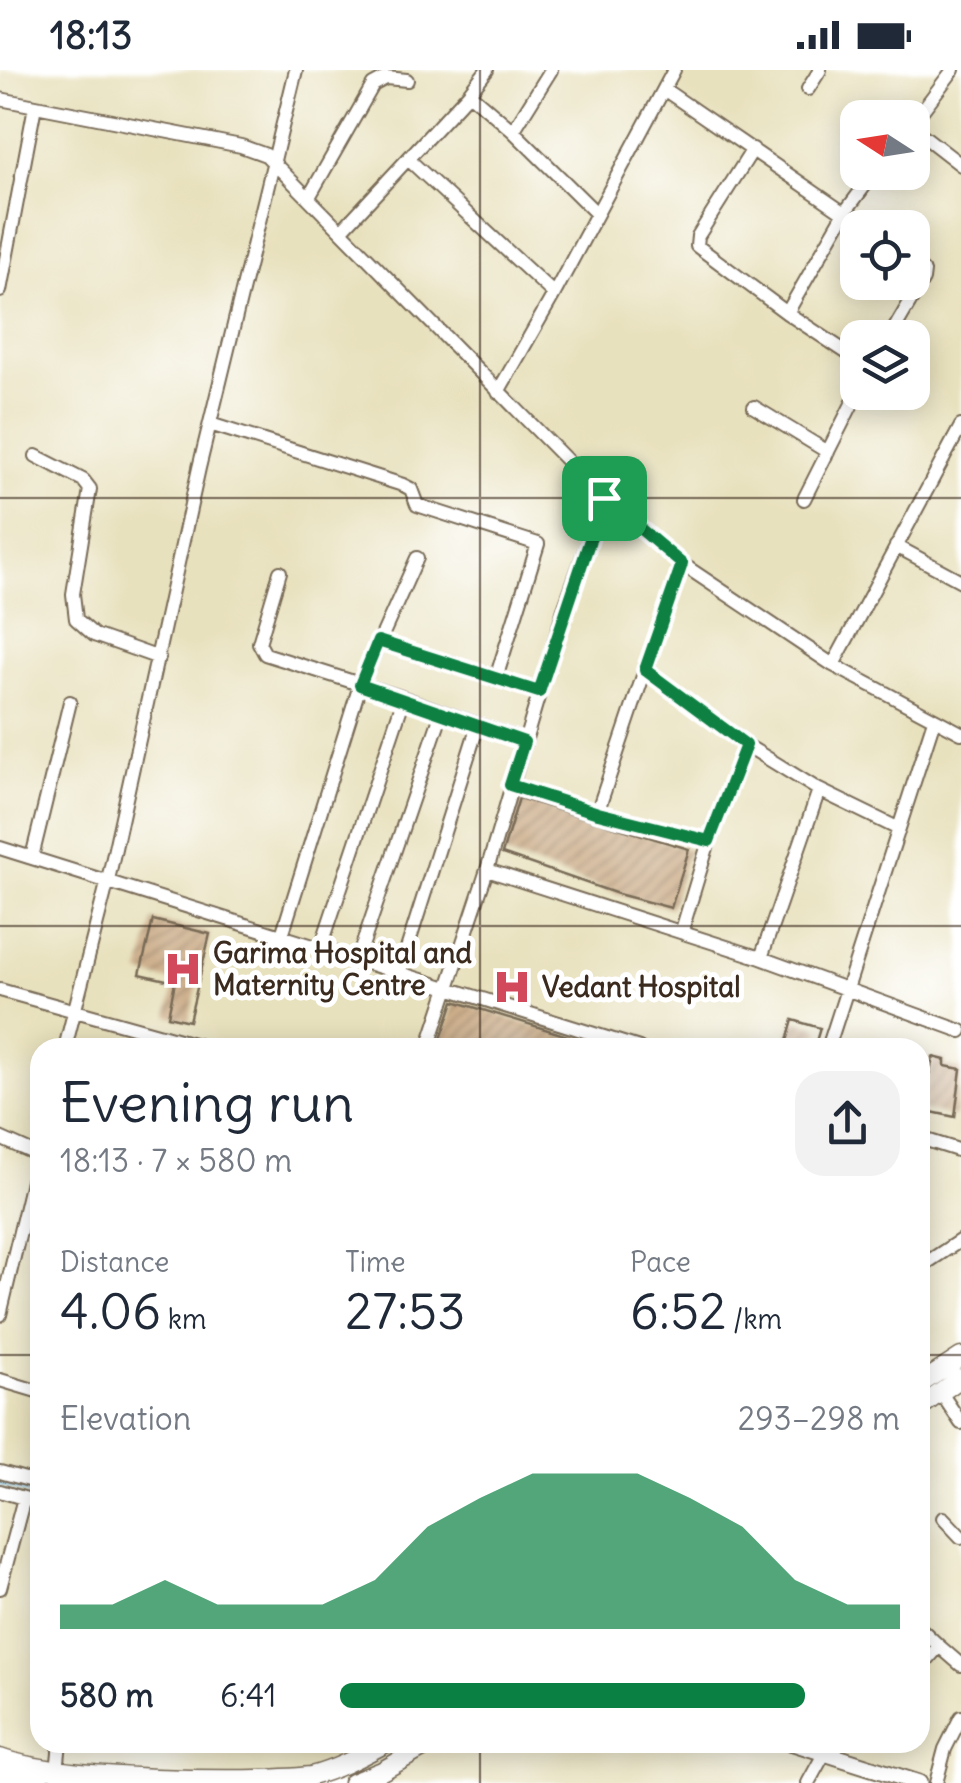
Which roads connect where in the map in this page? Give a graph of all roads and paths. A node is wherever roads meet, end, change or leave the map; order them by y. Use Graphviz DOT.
graph roads {
  1 [pos="296,70"];
  2 [pos="486,70"];
  3 [pos="550,70"];
  4 [pos="674,70"];
  5 [pos="820,70"];
  6 [pos="953,70"];
  7 [pos="407,80"];
  8 [pos="808,89"];
  9 [pos="664,90"];
  10 [pos="469,93"];
  11 [pos="0,99"];
  12 [pos="930,101"];
  13 [pos="35,106"];
  14 [pos="513,131"];
  15 [pos="930,140"];
  16 [pos="753,148"];
  17 [pos="408,159"];
  18 [pos="273,161"];
  19 [pos="961,165"];
  20 [pos="862,190"];
  21 [pos="309,196"];
  22 [pos="0,208"];
  23 [pos="842,210"];
  24 [pos="847,210"];
  25 [pos="15,212"];
  26 [pos="597,214"];
  27 [pos="840,221"];
  28 [pos="341,231"];
  29 [pos="0,292"];
  30 [pos="554,294"];
  31 [pos="787,313"];
  32 [pos="840,348"];
  33 [pos="498,392"];
  34 [pos="754,407"];
  35 [pos="849,410"];
  36 [pos="210,424"];
  37 [pos="961,426"];
  38 [pos="828,452"];
  39 [pos="36,456"];
  40 [pos="604,498"];
  41 [pos="804,499"];
  42 [pos="896,546"];
  43 [pos="417,558"];
  44 [pos="682,564"];
  45 [pos="280,572"];
  46 [pos="961,581"];
  47 [pos="378,641"];
  48 [pos="158,658"];
  49 [pos="833,664"];
  50 [pos="645,670"];
  51 [pos="496,678"];
  52 [pos="360,685"];
  53 [pos="539,692"];
  54 [pos="404,698"];
  55 [pos="70,702"];
  56 [pos="442,712"];
  57 [pos="934,720"];
  58 [pos="478,725"];
  59 [pos="961,733"];
  60 [pos="524,742"];
  61 [pos="746,745"];
  62 [pos="510,785"];
  63 [pos="819,790"];
  64 [pos="598,813"];
  65 [pos="897,828"];
  66 [pos="709,841"];
  67 [pos="0,848"];
  68 [pos="32,857"];
  69 [pos="487,870"];
  70 [pos="108,880"];
  71 [pos="682,930"];
  72 [pos="282,935"];
  73 [pos="320,947"];
  74 [pos="358,958"];
  75 [pos="761,958"];
  76 [pos="400,971"];
  77 [pos="448,986"];
  78 [pos="0,990"];
  79 [pos="846,990"];
  80 [pos="74,1012"];
  81 [pos="961,1031"];
  82 [pos="68,1038"];
  83 [pos="162,1038"];
  84 [pos="431,1038"];
  85 [pos="608,1038"];
  86 [pos="831,1038"];
  87 [pos="0,1138"];
  88 [pos="930,1141"];
  89 [pos="30,1149"];
  90 [pos="961,1151"];
  91 [pos="30,1190"];
  92 [pos="961,1240"];
  93 [pos="930,1261"];
  94 [pos="0,1316"];
  95 [pos="961,1356"];
  96 [pos="930,1377"];
  97 [pos="961,1378"];
  98 [pos="0,1380"];
  99 [pos="30,1389"];
  100 [pos="940,1393"];
  101 [pos="930,1400"];
  102 [pos="961,1423"];
  103 [pos="0,1472"];
  104 [pos="30,1480"];
  105 [pos="0,1491"];
  106 [pos="24,1498"];
  107 [pos="30,1500"];
  108 [pos="943,1518"];
  109 [pos="961,1537"];
  110 [pos="0,1588"];
  111 [pos="930,1637"];
  112 [pos="939,1646"];
  113 [pos="930,1656"];
  114 [pos="961,1665"];
  115 [pos="961,1716"];
  116 [pos="59,1753"];
  117 [pos="363,1753"];
  118 [pos="414,1753"];
  119 [pos="821,1753"];
  120 [pos="824,1754"];
  121 [pos="6,1771"];
  122 [pos="57,1772"];
  123 [pos="40,1783"];
  124 [pos="221,1783"];
  125 [pos="352,1783"];
  126 [pos="808,1783"];
  127 [pos="918,1783"];
  128 [pos="936,1783"];
  1 -- 18 [label="street"];
  2 -- 10 [label="street"];
  3 -- 14 [label="street"];
  4 -- 9 [label="street"];
  5 -- 8 [label="street"];
  6 -- 12 [label="street"];
  7 -- 21 [label="street"];
  9 -- 16 [label="street"];
  9 -- 26 [label="street"];
  10 -- 14 [label="street"];
  10 -- 17 [label="street"];
  11 -- 13 [label="street"];
  13 -- 18 [label="street"];
  13 -- 25 [label="street"];
  14 -- 26 [label="street"];
  15 -- 19 [label="street"];
  16 -- 23 [label="street"];
  16 -- 31 [label="street"];
  17 -- 28 [label="street"];
  17 -- 30 [label="street"];
  18 -- 21 [label="street"];
  18 -- 36 [label="street"];
  20 -- 24 [label="street"];
  21 -- 28 [label="street"];
  22 -- 25 [label="street"];
  25 -- 29 [label="street"];
  26 -- 30 [label="street"];
  27 -- 31 [label="street"];
  28 -- 33 [label="street"];
  30 -- 33 [label="street"];
  31 -- 32 [label="street"];
  33 -- 40 [label="street"];
  34 -- 38 [label="street"];
  35 -- 38 [label="street"];
  36 -- 48 [label="street"];
  36 -- 51 [label="street"];
  37 -- 42 [label="street"];
  38 -- 41 [label="street"];
  39 -- 48 [label="street"];
  40 -- 44 [label="street"];
  40 -- 53 [label="street"];
  42 -- 46 [label="street"];
  42 -- 49 [label="street"];
  43 -- 47 [label="street"];
  44 -- 49 [label="street"];
  44 -- 50 [label="street"];
  45 -- 52 [label="street"];
  47 -- 51 [label="street"];
  47 -- 52 [label="street"];
  48 -- 70 [label="street"];
  49 -- 57 [label="street"];
  50 -- 61 [label="street"];
  50 -- 64 [label="street"];
  51 -- 53 [label="street"];
  52 -- 54 [label="street"];
  52 -- 72 [label="street"];
  53 -- 60 [label="street"];
  54 -- 56 [label="street"];
  54 -- 73 [label="street"];
  55 -- 68 [label="street"];
  56 -- 58 [label="street"];
  56 -- 74 [label="street"];
  57 -- 59 [label="street"];
  57 -- 65 [label="street"];
  58 -- 60 [label="street"];
  58 -- 76 [label="street"];
  60 -- 62 [label="street"];
  61 -- 63 [label="street"];
  61 -- 66 [label="street"];
  62 -- 64 [label="street"];
  62 -- 69 [label="street"];
  63 -- 65 [label="street"];
  63 -- 75 [label="street"];
  64 -- 66 [label="street"];
  65 -- 79 [label="street"];
  66 -- 71 [label="street"];
  67 -- 68 [label="street"];
  68 -- 70 [label="street"];
  69 -- 71 [label="street"];
  69 -- 77 [label="street"];
  70 -- 72 [label="street"];
  70 -- 80 [label="street"];
  71 -- 75 [label="street"];
  72 -- 73 [label="street"];
  73 -- 74 [label="street"];
  74 -- 76 [label="street"];
  75 -- 79 [label="street"];
  76 -- 77 [label="street"];
  77 -- 84 [label="street"];
  77 -- 85 [label="street"];
  78 -- 80 [label="street"];
  79 -- 81 [label="street"];
  79 -- 86 [label="street"];
  80 -- 82 [label="street"];
  80 -- 83 [label="street"];
  87 -- 89 [label="street"];
  88 -- 90 [label="street"];
  91 -- 94 [label="street"];
  92 -- 93 [label="street"];
  95 -- 96 [label="main road"];
  97 -- 100 [label="main road"];
  98 -- 99 [label="street"];
  100 -- 101 [label="main road"];
  100 -- 102 [label="street"];
  103 -- 104 [label="street"];
  105 -- 106 [label="street"];
  106 -- 107 [label="street"];
  106 -- 110 [label="street"];
  108 -- 109 [label="street"];
  111 -- 112 [label="street"];
  112 -- 113 [label="street"];
  112 -- 114 [label="street"];
  115 -- 128 [label="street"];
  116 -- 122 [label="street"];
  117 -- 124 [label="main road"];
  118 -- 125 [label="main road"];
  119 -- 120 [label="street"];
  120 -- 126 [label="street"];
  120 -- 127 [label="street"];
  121 -- 122 [label="main road"];
  121 -- 123 [label="main road"];
  122 -- 124 [label="main road"];
}
